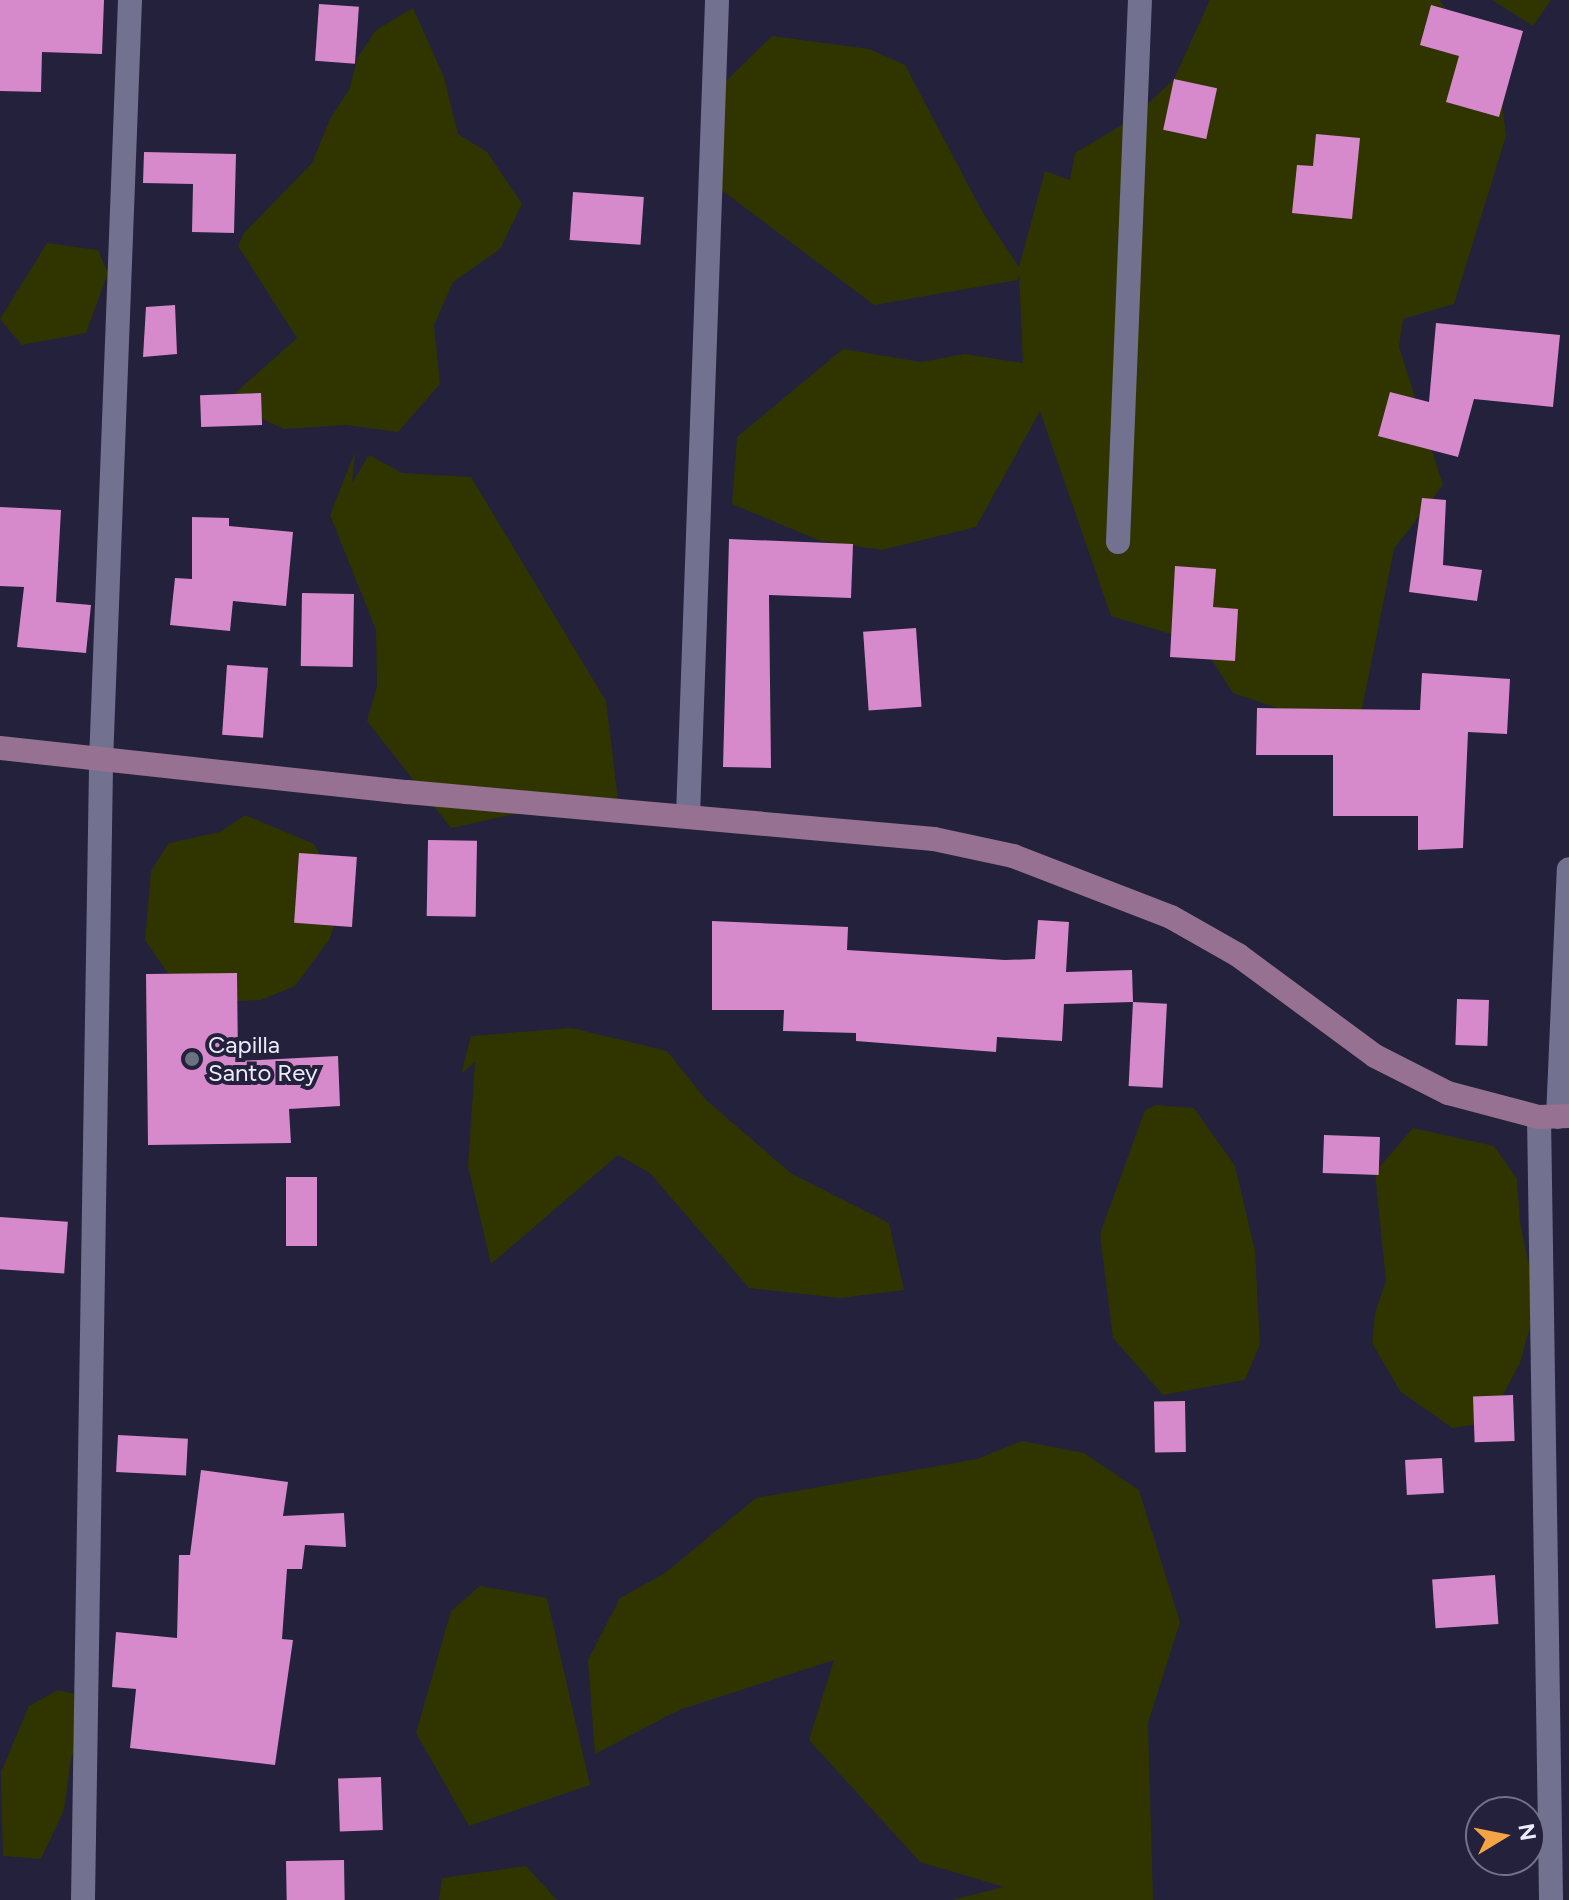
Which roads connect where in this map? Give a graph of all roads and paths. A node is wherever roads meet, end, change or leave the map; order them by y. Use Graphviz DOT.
graph roads {
  1 [pos="130,0"];
  2 [pos="717,0"];
  3 [pos="1140,0"];
  4 [pos="1118,542"];
  5 [pos="0,748"];
  6 [pos="101,762"];
  7 [pos="688,816"];
  8 [pos="1569,869"];
  9 [pos="1555,1117"];
  10 [pos="83,1900"];
  11 [pos="1551,1900"];
  1 -- 6 [label="street"];
  2 -- 7 [label="street"];
  3 -- 4 [label="street"];
  5 -- 6 [label="main road"];
  6 -- 7 [label="main road"];
  6 -- 10 [label="street"];
  7 -- 9 [label="main road"];
  8 -- 9 [label="street"];
  9 -- 11 [label="street"];
}
